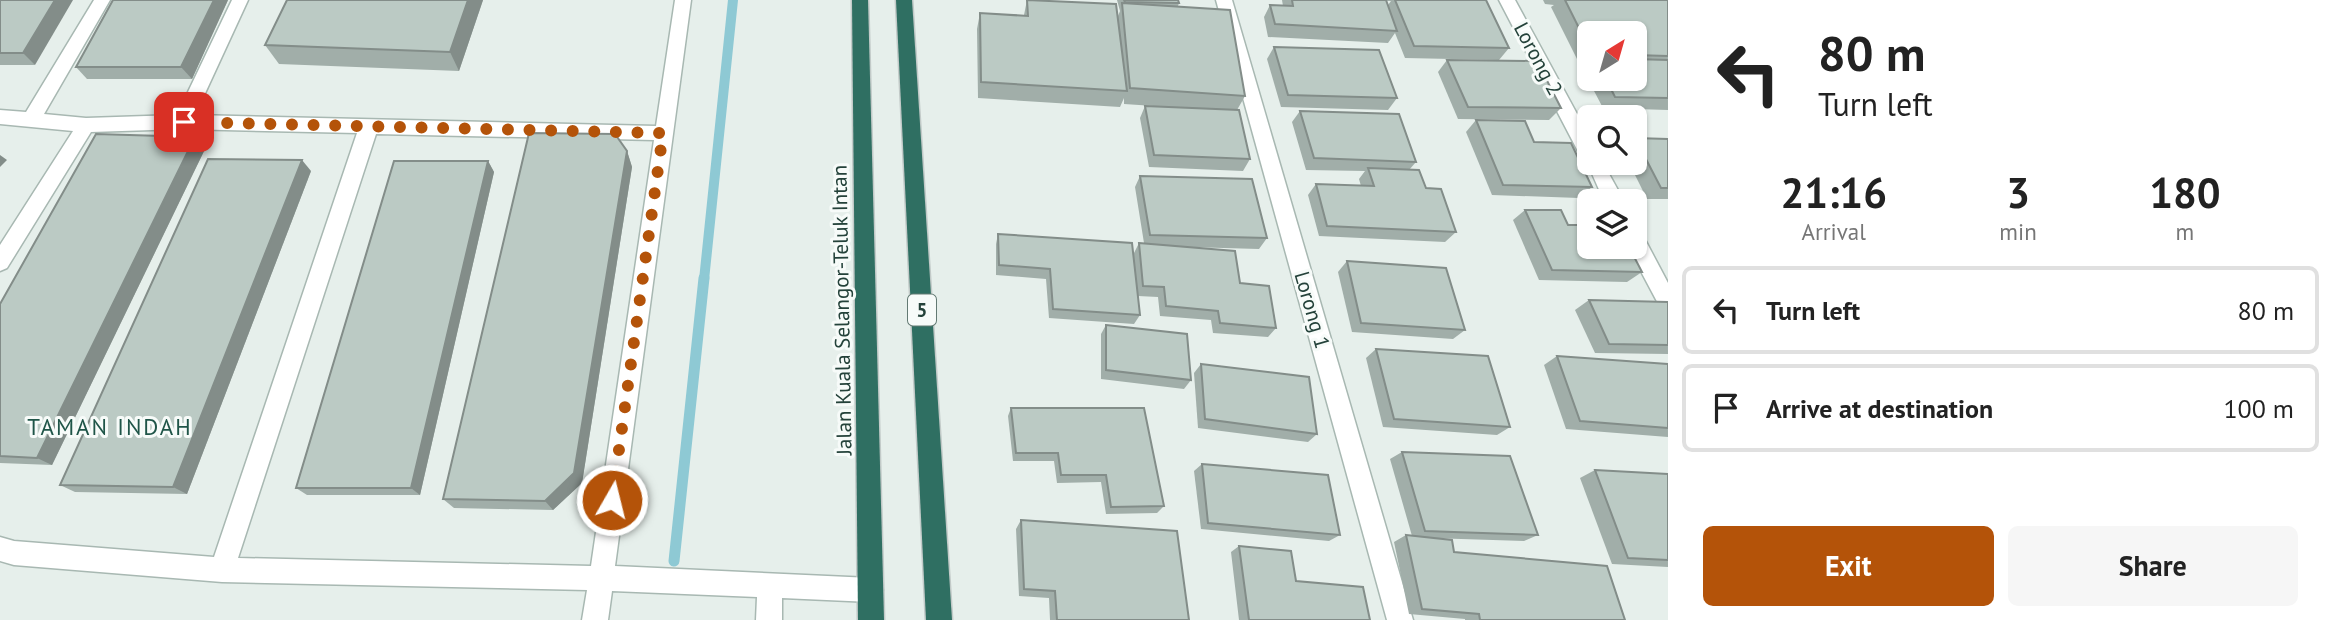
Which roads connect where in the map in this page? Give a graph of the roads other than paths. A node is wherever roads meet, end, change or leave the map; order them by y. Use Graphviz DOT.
graph roads {
  1 [pos="102,0"];
  2 [pos="240,0"];
  3 [pos="682,0"];
  4 [pos="860,0"];
  5 [pos="904,0"];
  6 [pos="1224,0"];
  7 [pos="1507,0"];
  8 [pos="0,117"];
  9 [pos="32,119"];
  10 [pos="184,122"];
  11 [pos="86,125"];
  12 [pos="369,125"];
  13 [pos="1577,131"];
  14 [pos="663,133"];
  15 [pos="1645,259"];
  16 [pos="0,262"];
  17 [pos="1668,303"];
  18 [pos="0,549"];
  19 [pos="222,570"];
  20 [pos="601,578"];
  21 [pos="770,585"];
  22 [pos="871,590"];
  23 [pos="595,620"];
  24 [pos="769,620"];
  25 [pos="871,620"];
  26 [pos="939,620"];
  27 [pos="1400,620"];
  1 -- 9 [label="street"];
  2 -- 10 [label="street"];
  3 -- 14 [label="street"];
  4 -- 22 [label="highway, Jalan Kuala Selangor-Teluk Intan"];
  5 -- 26 [label="highway, 5"];
  6 -- 27 [label="street, Lorong 1"];
  7 -- 13 [label="street, Lorong 2"];
  8 -- 9 [label="street"];
  9 -- 11 [label="street"];
  10 -- 11 [label="street"];
  10 -- 12 [label="street"];
  11 -- 16 [label="street"];
  12 -- 14 [label="street"];
  12 -- 19 [label="street"];
  14 -- 20 [label="street"];
  15 -- 17 [label="street"];
  18 -- 19 [label="street"];
  19 -- 20 [label="street"];
  20 -- 21 [label="street"];
  20 -- 23 [label="street"];
  21 -- 22 [label="street"];
  21 -- 24 [label="street"];
  22 -- 25 [label="highway, Jalan Kuala Selangor-Teluk Intan"];
}
